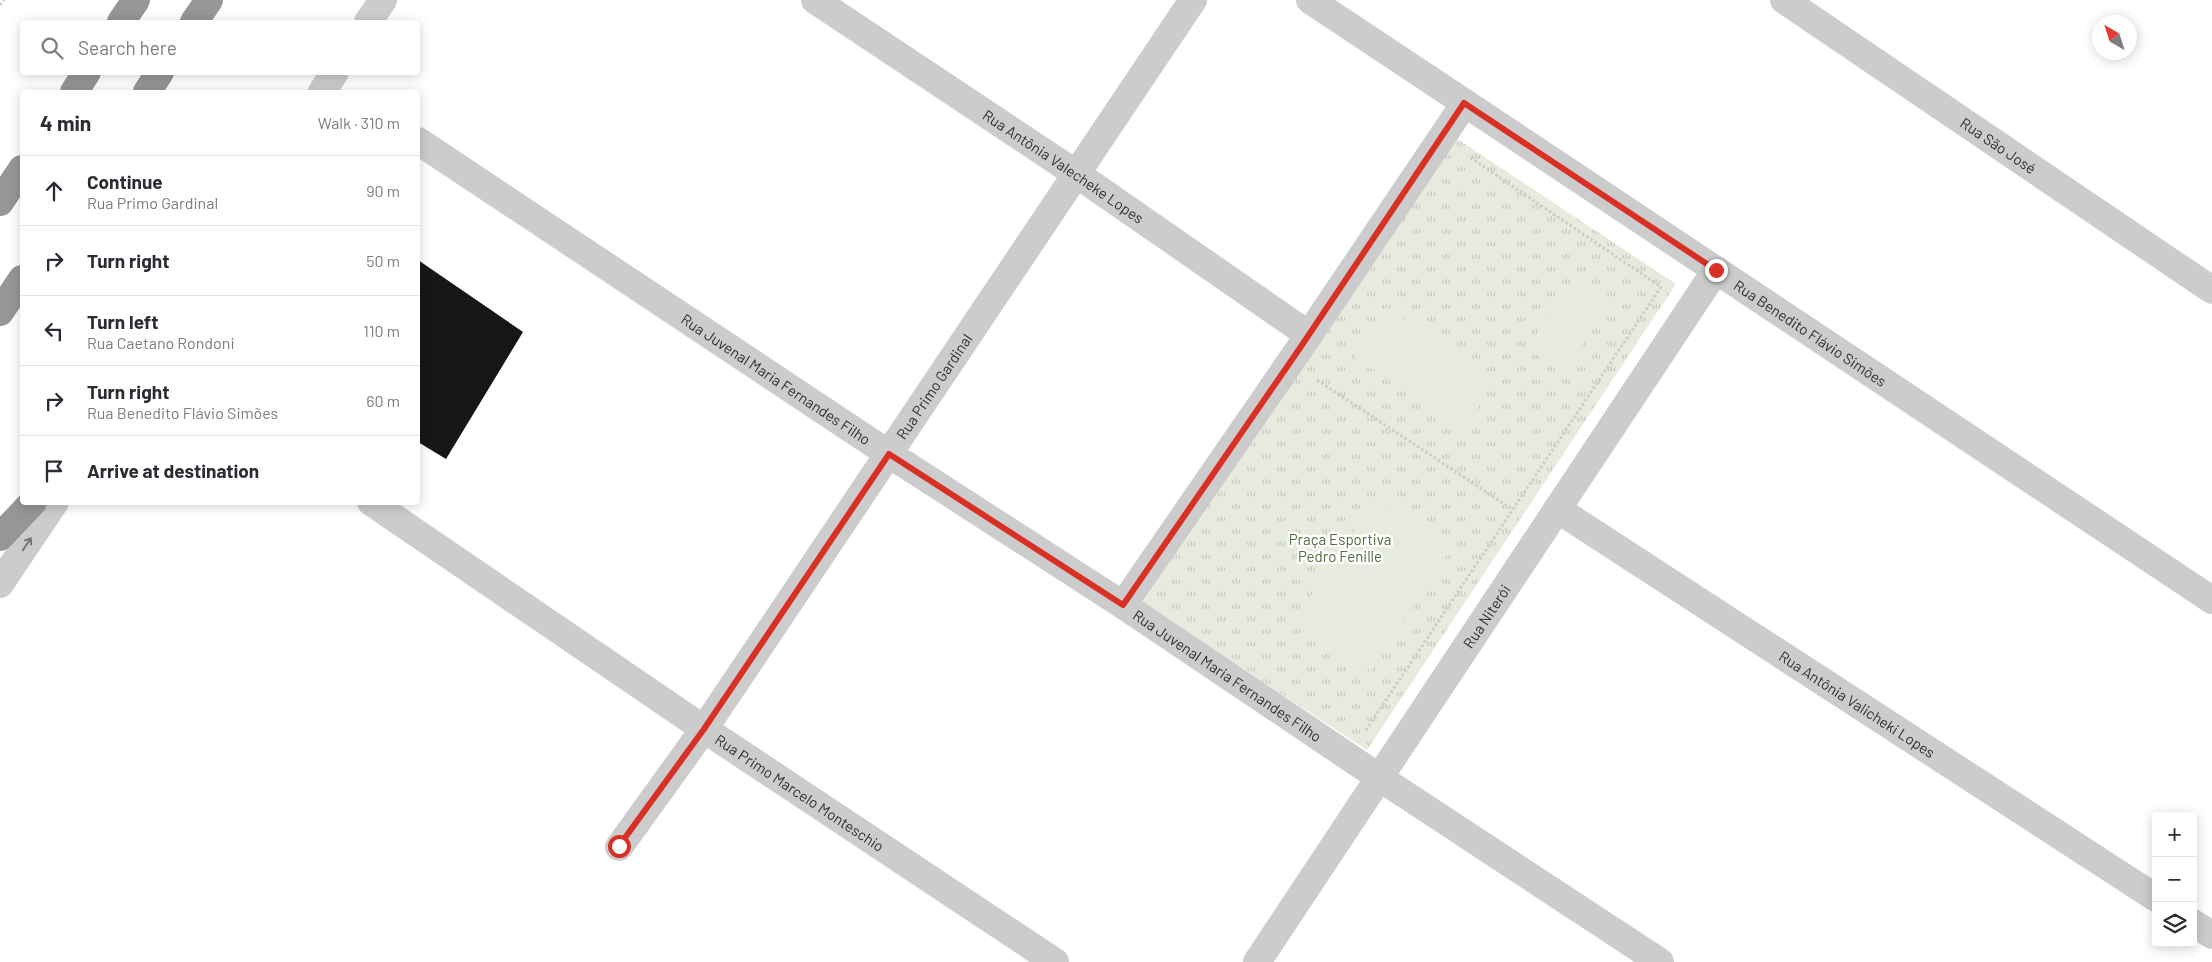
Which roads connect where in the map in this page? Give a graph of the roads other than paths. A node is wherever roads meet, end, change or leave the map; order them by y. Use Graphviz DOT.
graph roads {
  1 [pos="136,0"];
  2 [pos="209,0"];
  3 [pos="383,0"];
  4 [pos="816,0"];
  5 [pos="1194,0"];
  6 [pos="1310,0"];
  7 [pos="1784,0"];
  8 [pos="122,20"];
  9 [pos="195,20"];
  10 [pos="369,20"];
  11 [pos="85,75"];
  12 [pos="158,75"];
  13 [pos="75,90"];
  14 [pos="148,90"];
  15 [pos="1464,103"];
  16 [pos="420,142"];
  17 [pos="20,172"];
  18 [pos="1078,175"];
  19 [pos="0,202"];
  20 [pos="1716,270"];
  21 [pos="20,282"];
  22 [pos="2212,290"];
  23 [pos="0,312"];
  24 [pos="1309,335"];
  25 [pos="889,454"];
  26 [pos="30,505"];
  27 [pos="53,505"];
  28 [pos="375,505"];
  29 [pos="1557,509"];
  30 [pos="0,537"];
  31 [pos="0,584"];
  32 [pos="2212,600"];
  33 [pos="1123,605"];
  34 [pos="704,729"];
  35 [pos="1380,778"];
  36 [pos="619,846"];
  37 [pos="2152,895"];
  38 [pos="2197,926"];
  39 [pos="2212,935"];
  40 [pos="1055,962"];
  41 [pos="1257,962"];
  42 [pos="1660,962"];
  1 -- 8 [label="highway"];
  2 -- 9 [label="highway"];
  3 -- 10 [label="street"];
  4 -- 18 [label="street, Rua Antônia Valecheke Lopes"];
  5 -- 18 [label="street, Rua Primo Gardinal"];
  6 -- 15 [label="street, Rua Benedito Flávio Simões"];
  7 -- 22 [label="street, Rua São José"];
  11 -- 13 [label="highway"];
  12 -- 14 [label="highway"];
  15 -- 20 [label="street, Rua Benedito Flávio Simões"];
  15 -- 24 [label="street"];
  16 -- 25 [label="street, Rua Juvenal Maria Fernandes Filho"];
  17 -- 19 [label="highway"];
  18 -- 24 [label="street, Rua Antônia Valecheke Lopes"];
  18 -- 25 [label="street, Rua Primo Gardinal"];
  20 -- 29 [label="street, Rua Niterói"];
  20 -- 32 [label="street, Rua Benedito Flávio Simões"];
  21 -- 23 [label="highway"];
  24 -- 33 [label="street"];
  25 -- 33 [label="street, Rua Juvenal Maria Fernandes Filho"];
  25 -- 34 [label="street, Rua Primo Gardinal"];
  26 -- 30 [label="highway"];
  31 -- 27 [label="street, one-way"];
  28 -- 34 [label="street, Rua Primo Marcelo Monteschio"];
  29 -- 35 [label="street, Rua Niterói"];
  29 -- 37 [label="street, Rua Antônia Valicheki Lopes"];
  33 -- 35 [label="street, Rua Juvenal Maria Fernandes Filho"];
  34 -- 36 [label="street, Rua Primo Gardinal"];
  34 -- 40 [label="street, Rua Primo Marcelo Monteschio"];
  35 -- 41 [label="street, Rua Niterói"];
  35 -- 42 [label="street, Rua Juvenal Maria Fernandes Filho"];
  38 -- 39 [label="street"];
}
